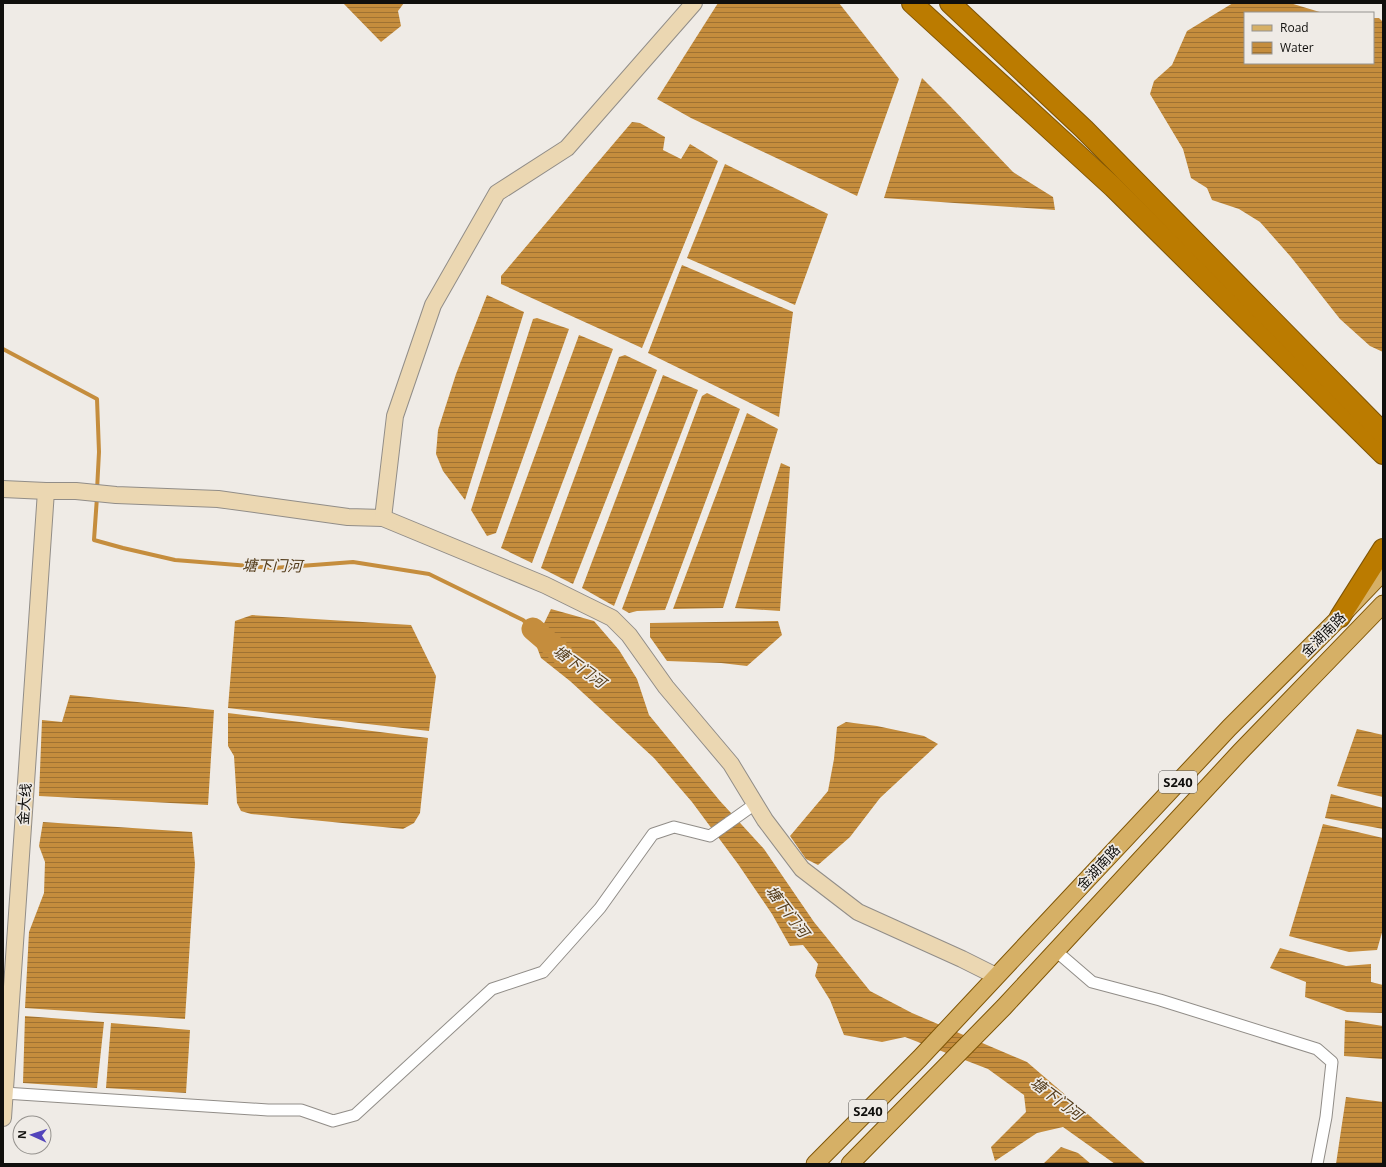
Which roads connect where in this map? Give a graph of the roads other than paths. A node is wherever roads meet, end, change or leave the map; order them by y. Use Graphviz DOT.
graph roads {
  1 [pos="694,3"];
  2 [pos="912,3"];
  3 [pos="950,3"];
  4 [pos="1383,433"];
  5 [pos="1383,454"];
  6 [pos="3,489"];
  7 [pos="46,491"];
  8 [pos="383,518"];
  9 [pos="1383,549"];
  10 [pos="1383,572"];
  11 [pos="1383,604"];
  12 [pos="1340,617"];
  13 [pos="754,804"];
  14 [pos="1056,951"];
  15 [pos="996,976"];
  16 [pos="4,1093"];
  17 [pos="3,1118"];
  18 [pos="815,1164"];
  19 [pos="850,1164"];
  20 [pos="1317,1164"];
  1 -- 8 [label="street"];
  2 -- 5 [label="highway"];
  3 -- 4 [label="highway"];
  6 -- 7 [label="street"];
  7 -- 8 [label="street"];
  7 -- 16 [label="street, 金大线"];
  8 -- 13 [label="street"];
  9 -- 12 [label="highway"];
  10 -- 12 [label="main road, 金湖南路 / S240"];
  11 -- 14 [label="main road, 金湖南路 / S240"];
  12 -- 15 [label="main road, 金湖南路 / S240"];
  13 -- 15 [label="street"];
  13 -- 16 [label="street"];
  14 -- 19 [label="main road, 金湖南路 / S240"];
  14 -- 20 [label="street"];
  15 -- 18 [label="main road, 金湖南路 / S240"];
  16 -- 17 [label="street, 金大线"];
}
